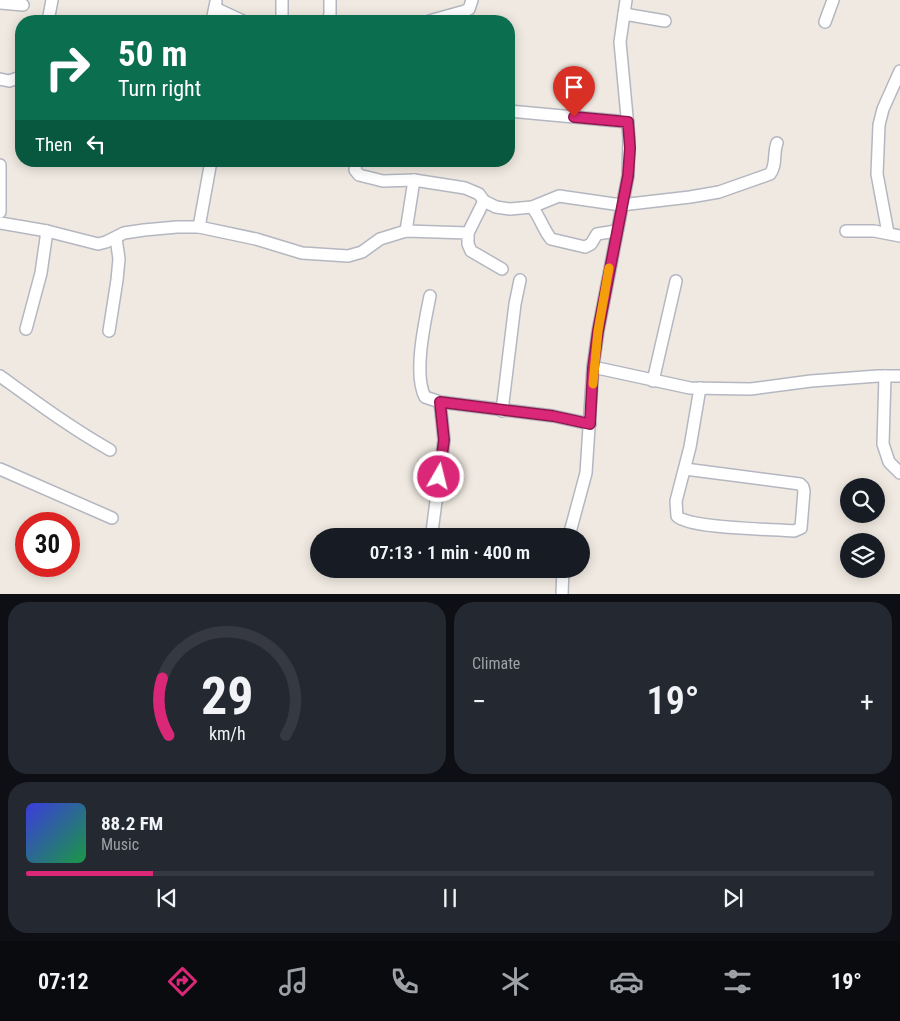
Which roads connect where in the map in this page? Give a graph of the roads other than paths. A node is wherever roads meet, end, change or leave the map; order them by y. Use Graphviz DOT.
graph roads {
  1 [pos="52,0"];
  2 [pos="282,0"];
  3 [pos="330,0"];
  4 [pos="472,0"];
  5 [pos="626,0"];
  6 [pos="833,0"];
  7 [pos="0,3"];
  8 [pos="215,4"];
  9 [pos="23,5"];
  10 [pos="624,14"];
  11 [pos="49,15"];
  12 [pos="233,15"];
  13 [pos="282,15"];
  14 [pos="330,15"];
  15 [pos="451,15"];
  16 [pos="665,21"];
  17 [pos="825,22"];
  18 [pos="900,71"];
  19 [pos="15,78"];
  20 [pos="0,80"];
  21 [pos="515,112"];
  22 [pos="628,122"];
  23 [pos="778,143"];
  24 [pos="0,165"];
  25 [pos="210,167"];
  26 [pos="356,167"];
  27 [pos="414,180"];
  28 [pos="484,201"];
  29 [pos="621,205"];
  30 [pos="532,207"];
  31 [pos="0,212"];
  32 [pos="0,223"];
  33 [pos="199,227"];
  34 [pos="47,231"];
  35 [pos="406,231"];
  36 [pos="846,231"];
  37 [pos="616,232"];
  38 [pos="888,233"];
  39 [pos="468,234"];
  40 [pos="900,236"];
  41 [pos="116,238"];
  42 [pos="502,269"];
  43 [pos="520,280"];
  44 [pos="676,281"];
  45 [pos="430,296"];
  46 [pos="26,329"];
  47 [pos="108,331"];
  48 [pos="593,368"];
  49 [pos="0,376"];
  50 [pos="885,376"];
  51 [pos="900,376"];
  52 [pos="653,381"];
  53 [pos="700,388"];
  54 [pos="440,402"];
  55 [pos="502,410"];
  56 [pos="590,424"];
  57 [pos="110,450"];
  58 [pos="0,469"];
  59 [pos="685,469"];
  60 [pos="900,473"];
  61 [pos="112,518"];
  62 [pos="433,528"];
  63 [pos="571,528"];
  64 [pos="563,578"];
  65 [pos="562,594"];
  1 -- 11 [label="street"];
  2 -- 13 [label="street"];
  3 -- 14 [label="street"];
  4 -- 15 [label="street"];
  5 -- 10 [label="street"];
  6 -- 17 [label="street"];
  7 -- 9 [label="street"];
  8 -- 12 [label="street"];
  10 -- 16 [label="street"];
  10 -- 22 [label="street"];
  18 -- 38 [label="street"];
  19 -- 20 [label="street"];
  21 -- 22 [label="street"];
  22 -- 29 [label="street"];
  23 -- 29 [label="street"];
  24 -- 31 [label="street"];
  25 -- 33 [label="street"];
  26 -- 27 [label="street"];
  27 -- 28 [label="street"];
  27 -- 35 [label="street"];
  28 -- 30 [label="street"];
  28 -- 39 [label="street"];
  29 -- 30 [label="street"];
  29 -- 37 [label="street"];
  30 -- 37 [label="street"];
  32 -- 34 [label="street"];
  33 -- 35 [label="street"];
  33 -- 41 [label="street"];
  34 -- 41 [label="street"];
  34 -- 46 [label="street"];
  35 -- 39 [label="street"];
  36 -- 38 [label="street"];
  37 -- 48 [label="street"];
  38 -- 40 [label="street"];
  39 -- 42 [label="street"];
  41 -- 47 [label="street"];
  43 -- 55 [label="street"];
  44 -- 52 [label="street"];
  45 -- 54 [label="street"];
  48 -- 52 [label="street"];
  48 -- 56 [label="street"];
  49 -- 57 [label="street"];
  50 -- 51 [label="street"];
  50 -- 53 [label="street"];
  50 -- 60 [label="street"];
  52 -- 53 [label="street"];
  53 -- 59 [label="street"];
  54 -- 55 [label="street"];
  54 -- 62 [label="street"];
  55 -- 56 [label="street"];
  56 -- 63 [label="street"];
  58 -- 61 [label="street"];
  59 -- 59 [label="street"];
  64 -- 65 [label="street"];
}
